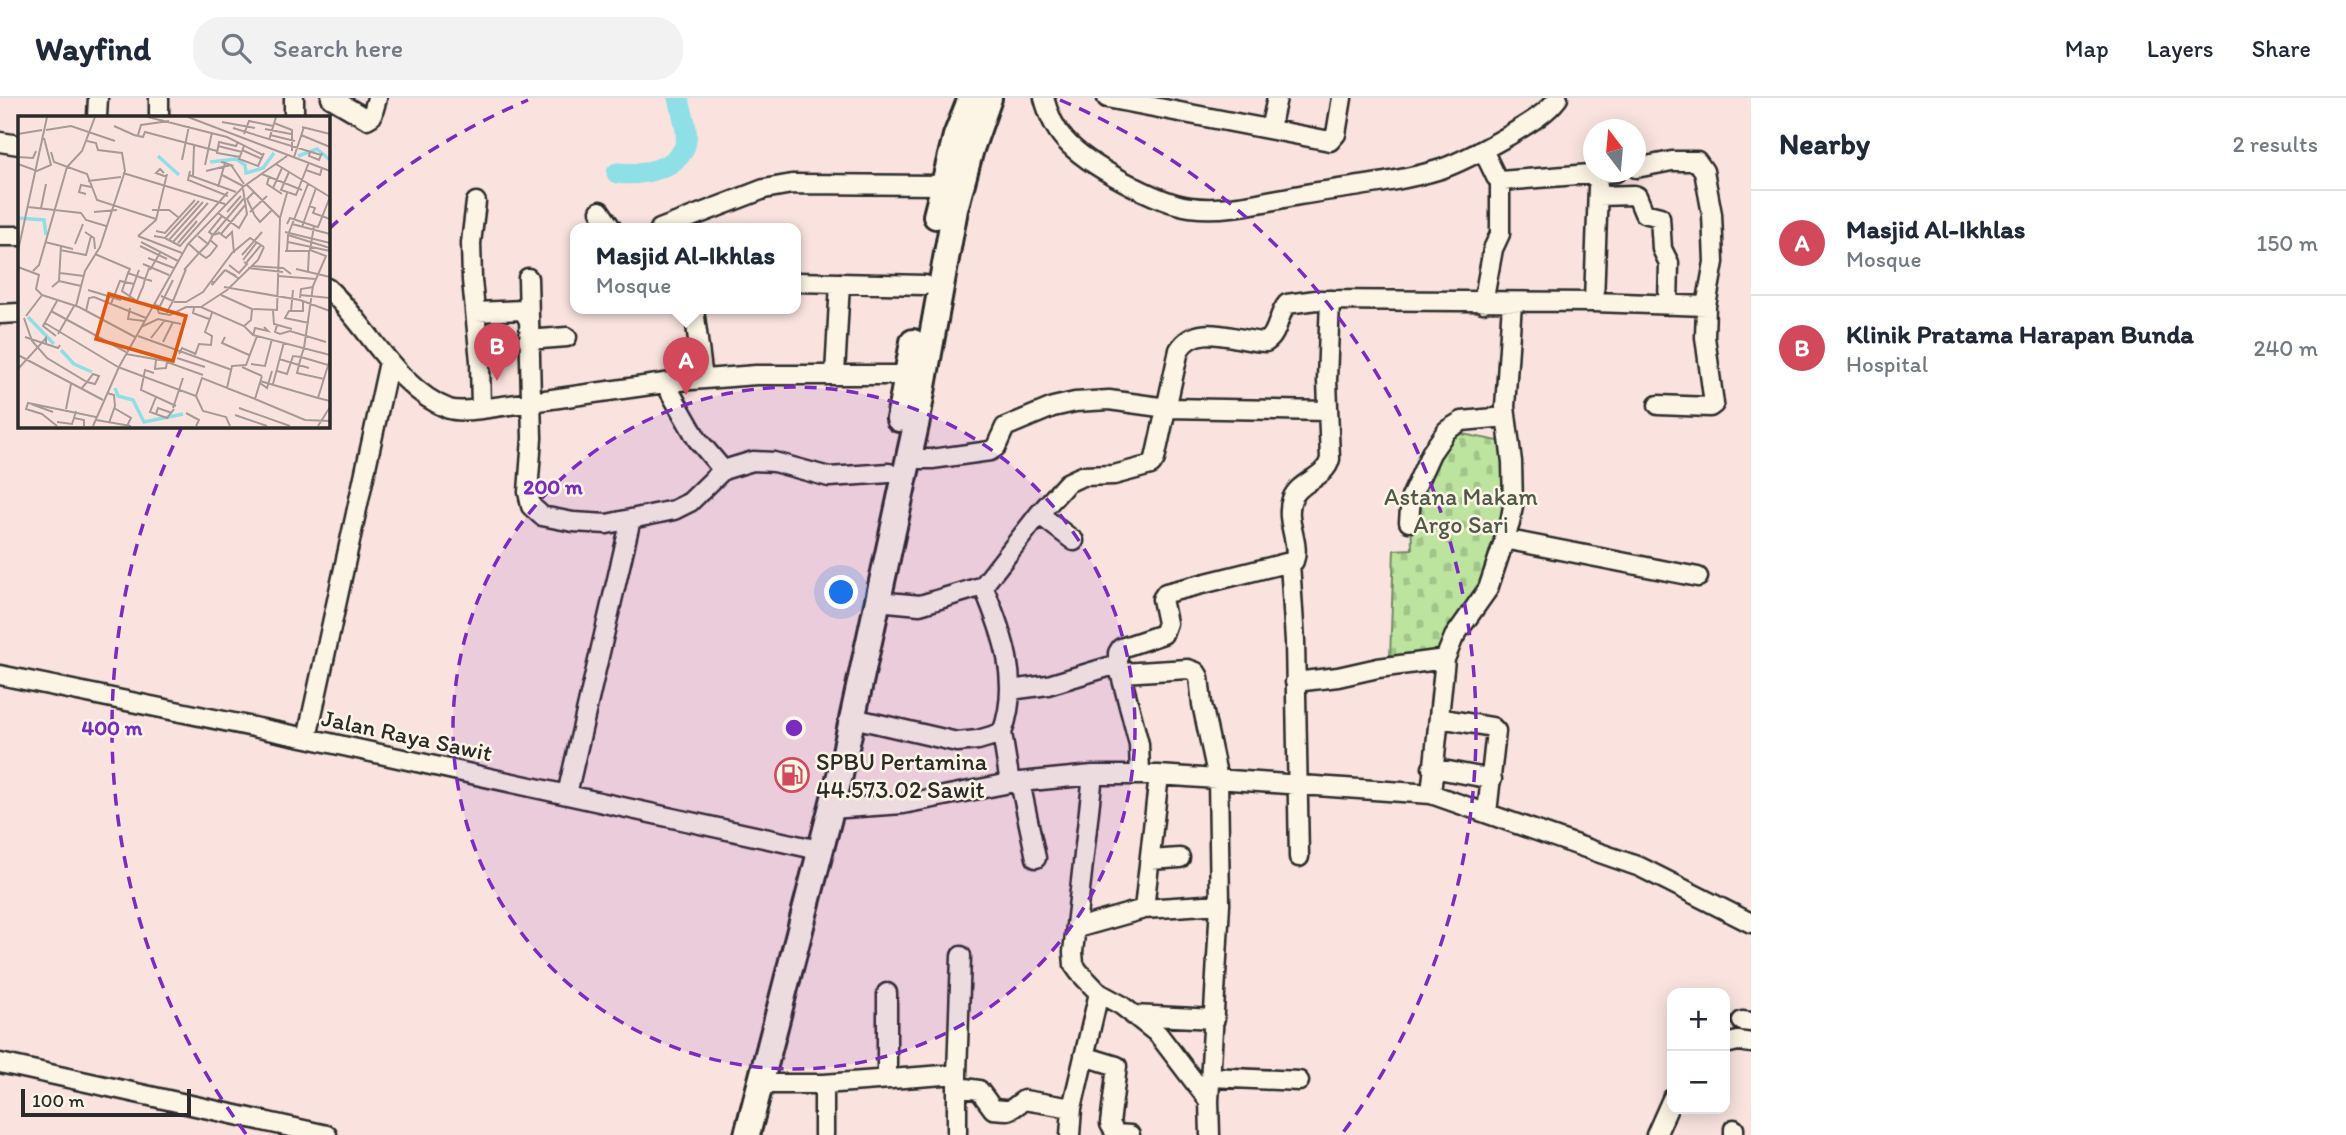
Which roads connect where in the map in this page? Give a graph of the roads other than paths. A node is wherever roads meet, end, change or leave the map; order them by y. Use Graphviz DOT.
graph roads {
  1 [pos="98,98"];
  2 [pos="159,98"];
  3 [pos="294,98"];
  4 [pos="331,98"];
  5 [pos="377,98"];
  6 [pos="971,98"];
  7 [pos="989,98"];
  8 [pos="1044,98"];
  9 [pos="1107,98"];
  10 [pos="1277,98"];
  11 [pos="1342,98"];
  12 [pos="1558,98"];
  13 [pos="1133,100"];
  14 [pos="1203,107"];
  15 [pos="97,116"];
  16 [pos="159,116"];
  17 [pos="294,116"];
  18 [pos="1270,129"];
  19 [pos="0,142"];
  20 [pos="18,145"];
  21 [pos="1484,153"];
  22 [pos="1646,166"];
  23 [pos="1583,174"];
  24 [pos="1498,179"];
  25 [pos="1603,182"];
  26 [pos="943,184"];
  27 [pos="1598,196"];
  28 [pos="475,202"];
  29 [pos="600,211"];
  30 [pos="704,213"];
  31 [pos="608,223"];
  32 [pos="676,223"];
  33 [pos="692,223"];
  34 [pos="0,236"];
  35 [pos="18,236"];
  36 [pos="527,278"];
  37 [pos="801,282"];
  38 [pos="840,283"];
  39 [pos="925,285"];
  40 [pos="329,290"];
  41 [pos="1330,300"];
  42 [pos="1594,302"];
  43 [pos="1483,303"];
  44 [pos="1512,303"];
  45 [pos="1668,305"];
  46 [pos="1706,306"];
  47 [pos="18,313"];
  48 [pos="475,313"];
  49 [pos="0,314"];
  50 [pos="695,314"];
  51 [pos="528,319"];
  52 [pos="567,337"];
  53 [pos="528,340"];
  54 [pos="389,362"];
  55 [pos="835,374"];
  56 [pos="915,375"];
  57 [pos="703,379"];
  58 [pos="665,383"];
  59 [pos="531,403"];
  60 [pos="1658,405"];
  61 [pos="1167,408"];
  62 [pos="481,409"];
  63 [pos="1327,411"];
  64 [pos="1506,417"];
  65 [pos="899,466"];
  66 [pos="723,470"];
  67 [pos="1039,514"];
  68 [pos="631,519"];
  69 [pos="1409,522"];
  70 [pos="1504,539"];
  71 [pos="1074,541"];
  72 [pos="1290,563"];
  73 [pos="1698,578"];
  74 [pos="983,586"];
  75 [pos="877,601"];
  76 [pos="1445,659"];
  77 [pos="1120,668"];
  78 [pos="0,675"];
  79 [pos="1295,682"];
  80 [pos="1010,690"];
  81 [pos="853,718"];
  82 [pos="1439,718"];
  83 [pos="1002,733"];
  84 [pos="307,738"];
  85 [pos="1432,768"];
  86 [pos="1093,775"];
  87 [pos="1149,775"];
  88 [pos="1218,779"];
  89 [pos="1492,779"];
  90 [pos="1015,783"];
  91 [pos="1298,785"];
  92 [pos="567,794"];
  93 [pos="1431,794"];
  94 [pos="830,809"];
  95 [pos="1487,813"];
  96 [pos="811,848"];
  97 [pos="1180,858"];
  98 [pos="1299,858"];
  99 [pos="1036,859"];
  100 [pos="1150,860"];
  101 [pos="1220,904"];
  102 [pos="1144,909"];
  103 [pos="1751,923"];
  104 [pos="1076,928"];
  105 [pos="961,956"];
  106 [pos="887,993"];
  107 [pos="1097,997"];
  108 [pos="1133,1015"];
  109 [pos="1215,1019"];
  110 [pos="1730,1043"];
  111 [pos="1751,1043"];
  112 [pos="1084,1056"];
  113 [pos="0,1063"];
  114 [pos="1211,1077"];
  115 [pos="887,1079"];
  116 [pos="957,1080"];
  117 [pos="1298,1081"];
  118 [pos="759,1084"];
  119 [pos="824,1084"];
  120 [pos="1209,1101"];
  121 [pos="1072,1108"];
  122 [pos="1667,1110"];
  123 [pos="327,1135"];
  124 [pos="730,1135"];
  125 [pos="747,1135"];
  126 [pos="824,1135"];
  127 [pos="957,1135"];
  128 [pos="1070,1135"];
  129 [pos="1116,1135"];
  130 [pos="1130,1135"];
  131 [pos="1210,1135"];
  132 [pos="1656,1135"];
  1 -- 15 [label="street"];
  2 -- 16 [label="street"];
  3 -- 17 [label="street"];
  4 -- 5 [label="street"];
  6 -- 26 [label="highway"];
  7 -- 56 [label="highway"];
  8 -- 21 [label="street"];
  9 -- 13 [label="street"];
  10 -- 18 [label="street"];
  11 -- 18 [label="street"];
  12 -- 21 [label="street"];
  13 -- 14 [label="street"];
  14 -- 18 [label="street"];
  19 -- 20 [label="street"];
  21 -- 24 [label="street"];
  22 -- 46 [label="street"];
  23 -- 24 [label="street"];
  24 -- 43 [label="street"];
  25 -- 27 [label="street"];
  26 -- 30 [label="street"];
  26 -- 39 [label="highway"];
  27 -- 42 [label="street"];
  27 -- 45 [label="street"];
  28 -- 48 [label="street"];
  29 -- 31 [label="street"];
  30 -- 32 [label="street"];
  30 -- 33 [label="street"];
  34 -- 35 [label="street"];
  36 -- 51 [label="street"];
  37 -- 38 [label="street"];
  38 -- 39 [label="street"];
  38 -- 55 [label="street"];
  39 -- 56 [label="highway"];
  40 -- 54 [label="street"];
  41 -- 43 [label="street"];
  41 -- 61 [label="street"];
  41 -- 63 [label="street"];
  42 -- 44 [label="street"];
  42 -- 45 [label="street"];
  43 -- 44 [label="street"];
  44 -- 64 [label="street"];
  45 -- 46 [label="street"];
  46 -- 60 [label="street"];
  47 -- 49 [label="street"];
  48 -- 51 [label="street"];
  48 -- 62 [label="street"];
  50 -- 57 [label="street"];
  51 -- 53 [label="street"];
  52 -- 53 [label="street"];
  53 -- 59 [label="street"];
  54 -- 62 [label="street"];
  54 -- 84 [label="street"];
  55 -- 56 [label="street"];
  55 -- 57 [label="street"];
  56 -- 65 [label="highway"];
  57 -- 58 [label="street"];
  58 -- 59 [label="street"];
  58 -- 66 [label="street"];
  59 -- 62 [label="street"];
  59 -- 68 [label="street"];
  61 -- 63 [label="street"];
  61 -- 65 [label="street"];
  61 -- 67 [label="street"];
  63 -- 72 [label="street"];
  64 -- 69 [label="street"];
  64 -- 70 [label="street"];
  65 -- 66 [label="street"];
  65 -- 75 [label="highway"];
  65 -- 96 [label="highway"];
  66 -- 68 [label="street"];
  67 -- 71 [label="street"];
  67 -- 74 [label="street"];
  68 -- 92 [label="street"];
  70 -- 73 [label="street"];
  70 -- 76 [label="street"];
  72 -- 77 [label="street"];
  72 -- 79 [label="street"];
  74 -- 75 [label="street"];
  74 -- 80 [label="street"];
  75 -- 81 [label="highway"];
  76 -- 79 [label="street"];
  76 -- 82 [label="street"];
  77 -- 80 [label="street"];
  77 -- 87 [label="street"];
  77 -- 88 [label="street"];
  78 -- 84 [label="street, Jalan Raya Sawit"];
  79 -- 91 [label="street"];
  80 -- 83 [label="street"];
  81 -- 83 [label="street"];
  81 -- 94 [label="highway"];
  82 -- 85 [label="street"];
  82 -- 89 [label="street"];
  83 -- 90 [label="street"];
  84 -- 92 [label="street, Jalan Raya Sawit"];
  85 -- 89 [label="street"];
  85 -- 93 [label="street"];
  86 -- 87 [label="street"];
  86 -- 90 [label="street"];
  86 -- 104 [label="street"];
  87 -- 88 [label="street"];
  87 -- 100 [label="street"];
  88 -- 91 [label="street"];
  88 -- 101 [label="street"];
  89 -- 95 [label="street"];
  90 -- 94 [label="street"];
  90 -- 99 [label="street"];
  91 -- 93 [label="street"];
  91 -- 98 [label="street"];
  92 -- 96 [label="street, Jalan Raya Sawit"];
  93 -- 95 [label="street"];
  94 -- 96 [label="highway"];
  95 -- 103 [label="street"];
  96 -- 118 [label="highway"];
  96 -- 124 [label="highway"];
  97 -- 100 [label="street"];
  100 -- 102 [label="street"];
  101 -- 102 [label="street"];
  101 -- 109 [label="street"];
  102 -- 104 [label="street"];
  104 -- 107 [label="street"];
  105 -- 116 [label="street"];
  106 -- 115 [label="street"];
  107 -- 108 [label="street"];
  107 -- 112 [label="street"];
  108 -- 109 [label="street"];
  108 -- 120 [label="street"];
  109 -- 114 [label="street"];
  110 -- 111 [label="street"];
  112 -- 121 [label="street"];
  112 -- 129 [label="street"];
  113 -- 123 [label="street"];
  114 -- 117 [label="street"];
  114 -- 120 [label="street"];
  115 -- 116 [label="street"];
  115 -- 119 [label="street"];
  116 -- 121 [label="street"];
  116 -- 127 [label="street"];
  118 -- 119 [label="street"];
  118 -- 125 [label="highway"];
  119 -- 126 [label="street"];
  120 -- 131 [label="street"];
  121 -- 128 [label="street"];
  122 -- 132 [label="street"];
  129 -- 130 [label="street"];
}
